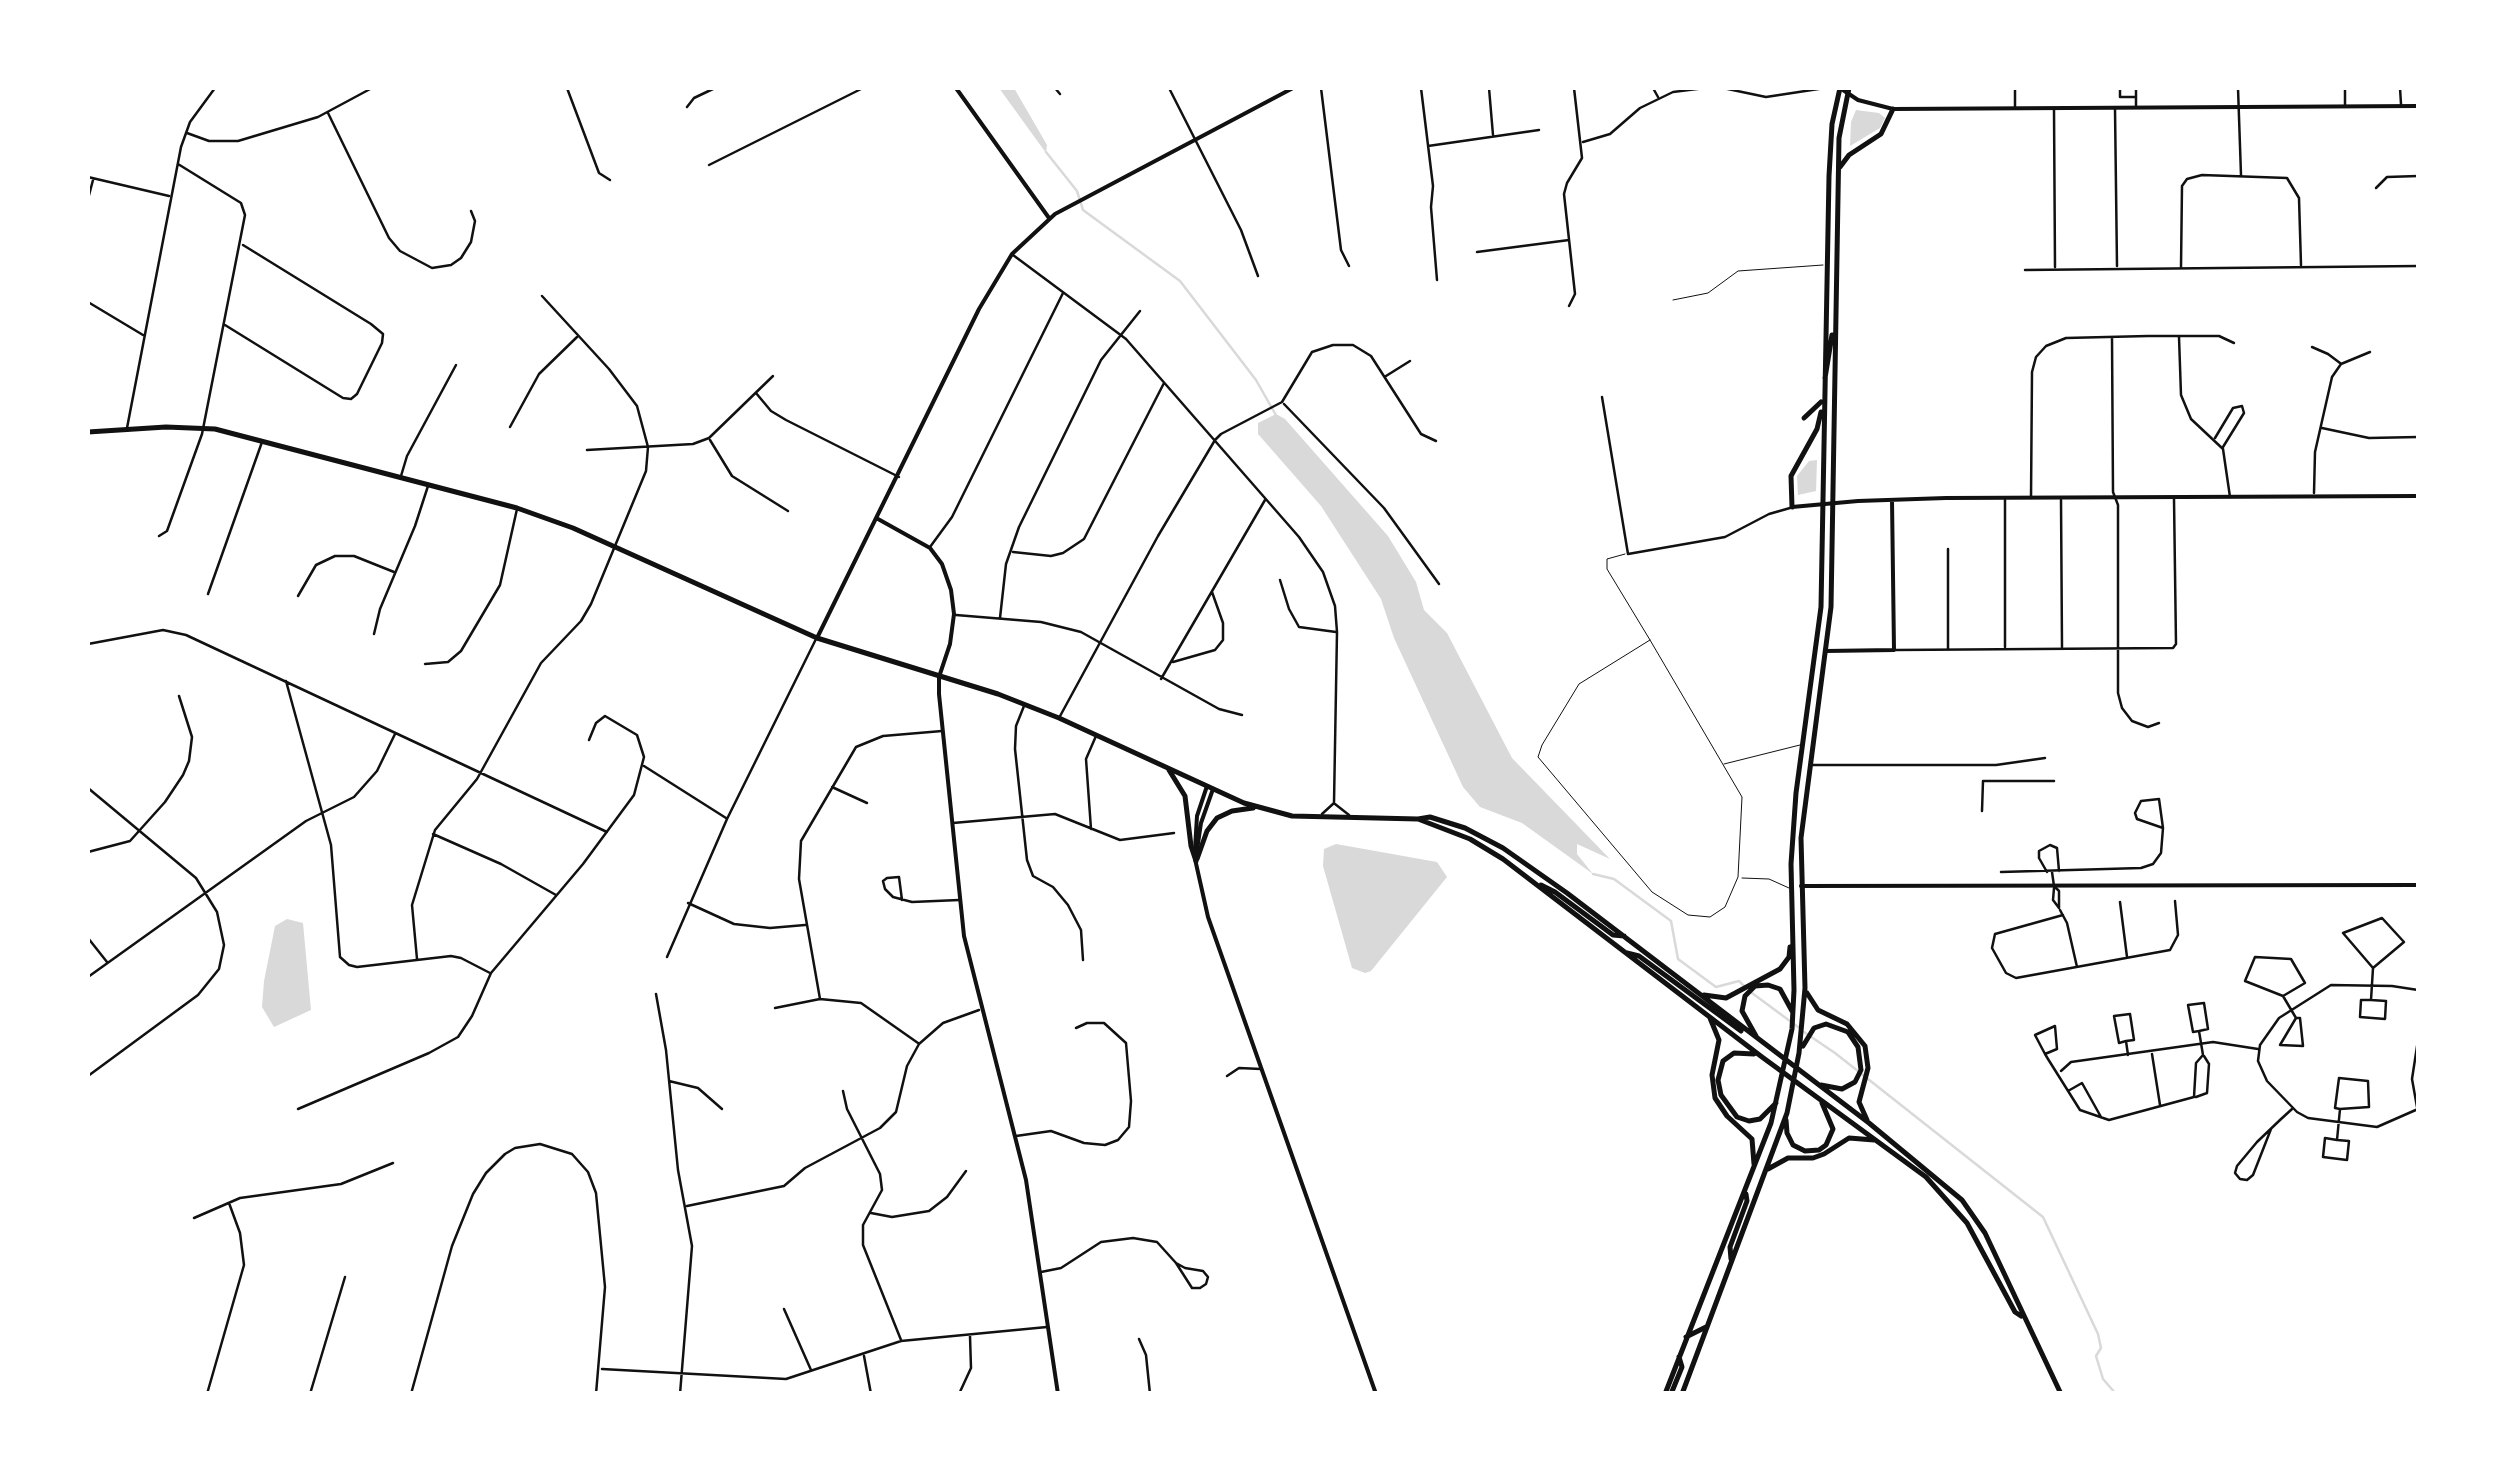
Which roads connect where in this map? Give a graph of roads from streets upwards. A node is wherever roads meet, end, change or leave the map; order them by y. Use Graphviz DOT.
graph roads {
  1 [pos="216,88"];
  2 [pos="372,88"];
  3 [pos="568,88"];
  4 [pos="715,88"];
  5 [pos="863,88"];
  6 [pos="956,88"];
  7 [pos="1055,88"];
  8 [pos="1169,88"];
  9 [pos="1293,88"];
  10 [pos="1321,88"];
  11 [pos="1422,88"];
  12 [pos="1489,88"];
  13 [pos="1574,88"];
  14 [pos="1653,88"];
  15 [pos="1705,88"];
  16 [pos="1723,88"];
  17 [pos="1825,88"];
  18 [pos="1840,88"];
  19 [pos="2014,88"];
  20 [pos="2120,88"];
  21 [pos="2136,88"];
  22 [pos="2238,88"];
  23 [pos="2346,88"];
  24 [pos="2400,88"];
  25 [pos="1848,90"];
  26 [pos="1060,94"];
  27 [pos="2136,97"];
  28 [pos="1658,98"];
  29 [pos="2346,106"];
  30 [pos="2400,106"];
  31 [pos="2418,106"];
  32 [pos="687,107"];
  33 [pos="2239,107"];
  34 [pos="2014,108"];
  35 [pos="2115,108"];
  36 [pos="2136,108"];
  37 [pos="1893,109"];
  38 [pos="2054,109"];
  39 [pos="328,113"];
  40 [pos="1539,130"];
  41 [pos="186,132"];
  42 [pos="1493,135"];
  43 [pos="1194,138"];
  44 [pos="1581,142"];
  45 [pos="1428,146"];
  46 [pos="178,164"];
  47 [pos="710,165"];
  48 [pos="1838,170"];
  49 [pos="2241,176"];
  50 [pos="2418,176"];
  51 [pos="90,178"];
  52 [pos="610,180"];
  53 [pos="2376,188"];
  54 [pos="170,197"];
  55 [pos="88,199"];
  56 [pos="471,211"];
  57 [pos="1050,218"];
  58 [pos="1569,240"];
  59 [pos="240,243"];
  60 [pos="1477,252"];
  61 [pos="1012,254"];
  62 [pos="1350,266"];
  63 [pos="2418,266"];
  64 [pos="2300,267"];
  65 [pos="2117,268"];
  66 [pos="2180,268"];
  67 [pos="2025,270"];
  68 [pos="2055,270"];
  69 [pos="1258,276"];
  70 [pos="1437,280"];
  71 [pos="1063,292"];
  72 [pos="542,296"];
  73 [pos="88,302"];
  74 [pos="1569,306"];
  75 [pos="1835,310"];
  76 [pos="1140,311"];
  77 [pos="224,324"];
  78 [pos="1120,333"];
  79 [pos="144,335"];
  80 [pos="578,336"];
  81 [pos="2179,336"];
  82 [pos="2112,338"];
  83 [pos="2234,343"];
  84 [pos="2312,348"];
  85 [pos="2370,352"];
  86 [pos="1410,361"];
  87 [pos="456,364"];
  88 [pos="2341,364"];
  89 [pos="773,376"];
  90 [pos="1384,377"];
  91 [pos="1823,380"];
  92 [pos="1165,381"];
  93 [pos="756,394"];
  94 [pos="1602,397"];
  95 [pos="1823,400"];
  96 [pos="1282,402"];
  97 [pos="1804,418"];
  98 [pos="203,428"];
  99 [pos="510,428"];
  100 [pos="2321,428"];
  101 [pos="126,429"];
  102 [pos="88,432"];
  103 [pos="2418,437"];
  104 [pos="710,438"];
  105 [pos="2214,439"];
  106 [pos="262,440"];
  107 [pos="1215,440"];
  108 [pos="1436,441"];
  109 [pos="648,447"];
  110 [pos="2223,449"];
  111 [pos="587,450"];
  112 [pos="401,477"];
  113 [pos="899,477"];
  114 [pos="428,484"];
  115 [pos="2314,495"];
  116 [pos="2230,496"];
  117 [pos="2418,496"];
  118 [pos="2005,498"];
  119 [pos="2116,498"];
  120 [pos="2174,498"];
  121 [pos="1265,499"];
  122 [pos="2031,499"];
  123 [pos="2062,499"];
  124 [pos="1892,500"];
  125 [pos="1833,502"];
  126 [pos="1825,503"];
  127 [pos="1792,507"];
  128 [pos="517,508"];
  129 [pos="788,512"];
  130 [pos="878,519"];
  131 [pos="158,536"];
  132 [pos="617,547"];
  133 [pos="930,548"];
  134 [pos="1948,549"];
  135 [pos="1010,551"];
  136 [pos="396,573"];
  137 [pos="1280,580"];
  138 [pos="1439,584"];
  139 [pos="1211,590"];
  140 [pos="208,594"];
  141 [pos="298,596"];
  142 [pos="954,614"];
  143 [pos="1000,618"];
  144 [pos="1337,632"];
  145 [pos="374,634"];
  146 [pos="817,638"];
  147 [pos="1100,642"];
  148 [pos="88,644"];
  149 [pos="2005,649"];
  150 [pos="2062,649"];
  151 [pos="1894,650"];
  152 [pos="1948,650"];
  153 [pos="2118,650"];
  154 [pos="1826,651"];
  155 [pos="1170,663"];
  156 [pos="425,664"];
  157 [pos="939,677"];
  158 [pos="1161,679"];
  159 [pos="286,682"];
  160 [pos="179,696"];
  161 [pos="1024,704"];
  162 [pos="1242,715"];
  163 [pos="1059,718"];
  164 [pos="2159,723"];
  165 [pos="943,731"];
  166 [pos="396,732"];
  167 [pos="1097,734"];
  168 [pos="589,740"];
  169 [pos="2044,758"];
  170 [pos="643,765"];
  171 [pos="1808,765"];
  172 [pos="1167,767"];
  173 [pos="481,772"];
  174 [pos="2054,781"];
  175 [pos="1210,787"];
  176 [pos="88,788"];
  177 [pos="832,788"];
  178 [pos="866,803"];
  179 [pos="1334,803"];
  180 [pos="1258,808"];
  181 [pos="1982,811"];
  182 [pos="322,812"];
  183 [pos="1022,816"];
  184 [pos="1315,817"];
  185 [pos="1354,817"];
  186 [pos="727,819"];
  187 [pos="1418,819"];
  188 [pos="952,823"];
  189 [pos="2163,828"];
  190 [pos="1091,830"];
  191 [pos="608,833"];
  192 [pos="1174,833"];
  193 [pos="138,834"];
  194 [pos="433,834"];
  195 [pos="88,852"];
  196 [pos="1196,862"];
  197 [pos="2001,872"];
  198 [pos="2050,872"];
  199 [pos="2059,872"];
  200 [pos="2418,885"];
  201 [pos="1801,886"];
  202 [pos="2054,886"];
  203 [pos="207,893"];
  204 [pos="557,896"];
  205 [pos="902,900"];
  206 [pos="960,900"];
  207 [pos="2175,901"];
  208 [pos="2120,902"];
  209 [pos="688,903"];
  210 [pos="2063,915"];
  211 [pos="806,924"];
  212 [pos="1612,934"];
  213 [pos="1792,934"];
  214 [pos="1624,936"];
  215 [pos="88,938"];
  216 [pos="1627,953"];
  217 [pos="667,957"];
  218 [pos="2127,958"];
  219 [pos="417,959"];
  220 [pos="1082,960"];
  221 [pos="108,963"];
  222 [pos="2076,967"];
  223 [pos="2373,968"];
  224 [pos="491,973"];
  225 [pos="88,978"];
  226 [pos="2372,984"];
  227 [pos="1804,988"];
  228 [pos="1747,989"];
  229 [pos="2418,990"];
  230 [pos="656,994"];
  231 [pos="1698,994"];
  232 [pos="2283,996"];
  233 [pos="820,999"];
  234 [pos="2371,1000"];
  235 [pos="776,1008"];
  236 [pos="2290,1009"];
  237 [pos="981,1010"];
  238 [pos="1793,1015"];
  239 [pos="1708,1016"];
  240 [pos="2296,1018"];
  241 [pos="1076,1028"];
  242 [pos="2199,1030"];
  243 [pos="1805,1033"];
  244 [pos="1758,1038"];
  245 [pos="2418,1040"];
  246 [pos="2126,1042"];
  247 [pos="919,1044"];
  248 [pos="2202,1044"];
  249 [pos="2260,1050"];
  250 [pos="2151,1053"];
  251 [pos="2046,1054"];
  252 [pos="2203,1055"];
  253 [pos="2128,1056"];
  254 [pos="1762,1057"];
  255 [pos="1786,1060"];
  256 [pos="1797,1068"];
  257 [pos="1262,1069"];
  258 [pos="1784,1072"];
  259 [pos="2059,1073"];
  260 [pos="1862,1075"];
  261 [pos="88,1076"];
  262 [pos="1227,1076"];
  263 [pos="669,1081"];
  264 [pos="1794,1081"];
  265 [pos="1817,1084"];
  266 [pos="2068,1090"];
  267 [pos="843,1091"];
  268 [pos="2194,1097"];
  269 [pos="1820,1100"];
  270 [pos="1778,1101"];
  271 [pos="2160,1106"];
  272 [pos="722,1108"];
  273 [pos="2293,1108"];
  274 [pos="2340,1108"];
  275 [pos="298,1109"];
  276 [pos="2418,1110"];
  277 [pos="1786,1113"];
  278 [pos="2102,1118"];
  279 [pos="1869,1123"];
  280 [pos="2339,1123"];
  281 [pos="2270,1129"];
  282 [pos="1015,1137"];
  283 [pos="862,1138"];
  284 [pos="1876,1140"];
  285 [pos="2337,1140"];
  286 [pos="393,1162"];
  287 [pos="966,1170"];
  288 [pos="1766,1171"];
  289 [pos="1753,1172"];
  290 [pos="1745,1191"];
  291 [pos="229,1203"];
  292 [pos="685,1206"];
  293 [pos="870,1212"];
  294 [pos="194,1218"];
  295 [pos="1732,1262"];
  296 [pos="1176,1263"];
  297 [pos="1040,1272"];
  298 [pos="345,1277"];
  299 [pos="784,1310"];
  300 [pos="2023,1318"];
  301 [pos="1048,1327"];
  302 [pos="1706,1327"];
  303 [pos="970,1334"];
  304 [pos="1140,1338"];
  305 [pos="1686,1338"];
  306 [pos="901,1342"];
  307 [pos="863,1354"];
  308 [pos="598,1369"];
  309 [pos="811,1372"];
  310 [pos="682,1374"];
  311 [pos="207,1394"];
  312 [pos="310,1394"];
  313 [pos="411,1394"];
  314 [pos="596,1394"];
  315 [pos="680,1394"];
  316 [pos="871,1394"];
  317 [pos="959,1394"];
  318 [pos="1058,1394"];
  319 [pos="1150,1394"];
  320 [pos="1376,1394"];
  321 [pos="1668,1394"];
  322 [pos="1682,1394"];
  323 [pos="2061,1394"];
  1 -- 41 [label="street"];
  2 -- 39 [label="street"];
  3 -- 52 [label="street"];
  4 -- 32 [label="street"];
  5 -- 47 [label="street"];
  6 -- 57 [label="street"];
  7 -- 26 [label="street"];
  8 -- 43 [label="street"];
  9 -- 43 [label="street"];
  10 -- 62 [label="street"];
  11 -- 45 [label="street"];
  12 -- 42 [label="street"];
  13 -- 44 [label="street"];
  14 -- 28 [label="street"];
  15 -- 28 [label="street"];
  16 -- 17 [label="street"];
  18 -- 25 [label="street"];
  18 -- 91 [label="main road"];
  19 -- 34 [label="street"];
  20 -- 27 [label="street"];
  21 -- 27 [label="street"];
  22 -- 33 [label="street"];
  23 -- 29 [label="street"];
  24 -- 30 [label="street"];
  25 -- 37 [label="street"];
  25 -- 48 [label="main road"];
  27 -- 36 [label="street"];
  28 -- 44 [label="street"];
  29 -- 30 [label="street"];
  29 -- 33 [label="street"];
  30 -- 31 [label="street"];
  33 -- 36 [label="street"];
  33 -- 49 [label="street"];
  34 -- 37 [label="street"];
  34 -- 38 [label="street"];
  35 -- 36 [label="street"];
  35 -- 38 [label="street"];
  35 -- 65 [label="street"];
  37 -- 48 [label="main road"];
  38 -- 68 [label="street"];
  39 -- 41 [label="street"];
  39 -- 56 [label="street"];
  40 -- 42 [label="street"];
  41 -- 46 [label="street"];
  42 -- 45 [label="street"];
  43 -- 57 [label="street"];
  43 -- 69 [label="street"];
  44 -- 58 [label="street"];
  45 -- 70 [label="street"];
  46 -- 54 [label="street"];
  46 -- 59 [label="street"];
  48 -- 75 [label="main road"];
  49 -- 64 [label="street"];
  49 -- 66 [label="street"];
  50 -- 53 [label="street"];
  51 -- 54 [label="street"];
  51 -- 55 [label="street"];
  54 -- 79 [label="street"];
  57 -- 61 [label="street"];
  58 -- 60 [label="street"];
  58 -- 74 [label="street"];
  59 -- 77 [label="street"];
  59 -- 77 [label="street"];
  61 -- 71 [label="street"];
  61 -- 113 [label="street"];
  63 -- 64 [label="street"];
  64 -- 66 [label="street"];
  65 -- 66 [label="street"];
  65 -- 68 [label="street"];
  67 -- 68 [label="street"];
  71 -- 78 [label="street"];
  71 -- 133 [label="street"];
  72 -- 80 [label="street"];
  73 -- 79 [label="street"];
  75 -- 91 [label="main road"];
  75 -- 125 [label="main road"];
  76 -- 78 [label="street"];
  77 -- 98 [label="street"];
  78 -- 92 [label="street"];
  78 -- 135 [label="street"];
  79 -- 101 [label="street"];
  80 -- 99 [label="street"];
  80 -- 109 [label="street"];
  81 -- 82 [label="street"];
  81 -- 83 [label="street"];
  81 -- 105 [label="street"];
  82 -- 119 [label="street"];
  82 -- 122 [label="street"];
  84 -- 88 [label="street"];
  85 -- 88 [label="street"];
  86 -- 90 [label="street"];
  87 -- 112 [label="street"];
  88 -- 100 [label="street"];
  89 -- 93 [label="street"];
  90 -- 96 [label="street"];
  90 -- 108 [label="street"];
  91 -- 95 [label="main road"];
  92 -- 107 [label="street"];
  92 -- 135 [label="street"];
  93 -- 104 [label="street"];
  93 -- 113 [label="street"];
  94 -- 127 [label="street"];
  95 -- 97 [label="main road"];
  95 -- 126 [label="main road"];
  95 -- 127 [label="main road"];
  96 -- 107 [label="street"];
  96 -- 138 [label="street"];
  98 -- 101 [label="main road"];
  98 -- 106 [label="main road"];
  98 -- 131 [label="street"];
  100 -- 103 [label="street"];
  100 -- 115 [label="street"];
  101 -- 102 [label="main road"];
  104 -- 109 [label="street"];
  104 -- 129 [label="street"];
  105 -- 110 [label="street"];
  105 -- 110 [label="street"];
  106 -- 112 [label="main road"];
  106 -- 140 [label="street"];
  107 -- 121 [label="street"];
  107 -- 147 [label="street"];
  109 -- 111 [label="street"];
  109 -- 132 [label="street"];
  110 -- 116 [label="street"];
  112 -- 114 [label="main road"];
  113 -- 130 [label="street"];
  114 -- 128 [label="main road"];
  114 -- 136 [label="street"];
  115 -- 116 [label="street"];
  115 -- 117 [label="street"];
  116 -- 120 [label="street"];
  118 -- 122 [label="street"];
  118 -- 124 [label="street"];
  118 -- 149 [label="street"];
  119 -- 120 [label="street"];
  119 -- 123 [label="street"];
  119 -- 153 [label="street"];
  120 -- 153 [label="street"];
  121 -- 139 [label="street"];
  121 -- 144 [label="street"];
  122 -- 123 [label="street"];
  123 -- 150 [label="street"];
  124 -- 125 [label="street"];
  124 -- 151 [label="street"];
  125 -- 126 [label="street"];
  125 -- 154 [label="main road"];
  126 -- 127 [label="street"];
  126 -- 213 [label="main road"];
  128 -- 132 [label="main road"];
  128 -- 156 [label="street"];
  130 -- 133 [label="street"];
  130 -- 146 [label="street"];
  132 -- 146 [label="main road"];
  132 -- 173 [label="street"];
  133 -- 142 [label="street"];
  134 -- 152 [label="street"];
  135 -- 143 [label="street"];
  136 -- 141 [label="street"];
  136 -- 145 [label="street"];
  137 -- 144 [label="street"];
  139 -- 155 [label="street"];
  139 -- 155 [label="street"];
  142 -- 143 [label="street"];
  142 -- 157 [label="street"];
  143 -- 147 [label="street"];
  144 -- 179 [label="street"];
  146 -- 157 [label="main road"];
  146 -- 186 [label="street"];
  147 -- 158 [label="street"];
  147 -- 163 [label="street"];
  148 -- 159 [label="street"];
  149 -- 150 [label="street"];
  149 -- 152 [label="street"];
  150 -- 153 [label="street"];
  151 -- 152 [label="street"];
  151 -- 154 [label="street"];
  153 -- 164 [label="street"];
  154 -- 171 [label="main road"];
  155 -- 158 [label="street"];
  157 -- 161 [label="main road"];
  157 -- 165 [label="street"];
  158 -- 162 [label="street"];
  159 -- 166 [label="street"];
  159 -- 182 [label="street"];
  160 -- 193 [label="street"];
  161 -- 163 [label="main road"];
  161 -- 183 [label="street"];
  163 -- 167 [label="main road"];
  165 -- 177 [label="street"];
  165 -- 188 [label="street"];
  166 -- 173 [label="street"];
  166 -- 182 [label="street"];
  167 -- 172 [label="main road"];
  167 -- 190 [label="street"];
  168 -- 170 [label="street"];
  169 -- 171 [label="street"];
  170 -- 186 [label="street"];
  170 -- 191 [label="street"];
  171 -- 201 [label="main road"];
  172 -- 175 [label="main road"];
  172 -- 196 [label="main road"];
  173 -- 191 [label="street"];
  173 -- 194 [label="street"];
  174 -- 181 [label="street"];
  175 -- 180 [label="main road"];
  175 -- 196 [label="street"];
  176 -- 193 [label="street"];
  177 -- 178 [label="street"];
  177 -- 211 [label="street"];
  179 -- 184 [label="street"];
  179 -- 185 [label="street"];
  180 -- 184 [label="main road"];
  180 -- 196 [label="main road"];
  182 -- 203 [label="street"];
  182 -- 219 [label="street"];
  183 -- 188 [label="street"];
  183 -- 190 [label="street"];
  183 -- 220 [label="street"];
  184 -- 185 [label="main road"];
  185 -- 187 [label="main road"];
  186 -- 209 [label="street"];
  187 -- 212 [label="main road"];
  187 -- 212 [label="main road"];
  188 -- 206 [label="street"];
  189 -- 189 [label="street"];
  189 -- 199 [label="street"];
  190 -- 192 [label="street"];
  191 -- 204 [label="street"];
  193 -- 195 [label="street"];
  193 -- 203 [label="street"];
  194 -- 204 [label="street"];
  194 -- 219 [label="street"];
  196 -- 257 [label="street"];
  197 -- 198 [label="street"];
  198 -- 199 [label="street"];
  198 -- 199 [label="street"];
  198 -- 202 [label="street"];
  200 -- 202 [label="street"];
  201 -- 202 [label="street"];
  201 -- 227 [label="main road"];
  202 -- 210 [label="street"];
  203 -- 221 [label="street"];
  203 -- 261 [label="street"];
  204 -- 224 [label="street"];
  205 -- 205 [label="street"];
  205 -- 206 [label="street"];
  206 -- 237 [label="street"];
  207 -- 218 [label="street"];
  208 -- 218 [label="street"];
  209 -- 211 [label="street"];
  209 -- 217 [label="street"];
  210 -- 222 [label="street"];
  210 -- 222 [label="street"];
  211 -- 233 [label="street"];
  212 -- 214 [label="main road"];
  212 -- 216 [label="main road"];
  213 -- 228 [label="main road"];
  213 -- 238 [label="main road"];
  214 -- 216 [label="main road"];
  214 -- 231 [label="main road"];
  215 -- 221 [label="street"];
  216 -- 239 [label="main road"];
  216 -- 244 [label="main road"];
  218 -- 222 [label="street"];
  219 -- 224 [label="street"];
  221 -- 225 [label="street"];
  223 -- 223 [label="street"];
  223 -- 226 [label="street"];
  224 -- 275 [label="street"];
  226 -- 229 [label="street"];
  226 -- 234 [label="street"];
  226 -- 236 [label="street"];
  227 -- 243 [label="main road"];
  227 -- 260 [label="main road"];
  228 -- 231 [label="main road"];
  228 -- 238 [label="main road"];
  228 -- 244 [label="main road"];
  230 -- 263 [label="street"];
  231 -- 244 [label="main road"];
  232 -- 232 [label="street"];
  232 -- 236 [label="street"];
  233 -- 235 [label="street"];
  233 -- 247 [label="street"];
  234 -- 234 [label="street"];
  236 -- 240 [label="street"];
  236 -- 249 [label="street"];
  237 -- 247 [label="street"];
  237 -- 282 [label="street"];
  238 -- 255 [label="main road"];
  239 -- 254 [label="main road"];
  239 -- 289 [label="main road"];
  240 -- 240 [label="street"];
  241 -- 282 [label="street"];
  242 -- 242 [label="street"];
  242 -- 248 [label="street"];
  243 -- 256 [label="main road"];
  243 -- 260 [label="main road"];
  244 -- 255 [label="main road"];
  245 -- 276 [label="street"];
  246 -- 246 [label="street"];
  246 -- 253 [label="street"];
  247 -- 283 [label="street"];
  248 -- 249 [label="street"];
  248 -- 250 [label="street"];
  248 -- 252 [label="street"];
  249 -- 273 [label="street"];
  250 -- 253 [label="street"];
  250 -- 271 [label="street"];
  251 -- 251 [label="street"];
  251 -- 259 [label="street"];
  252 -- 268 [label="street"];
  252 -- 268 [label="street"];
  253 -- 259 [label="street"];
  254 -- 258 [label="main road"];
  254 -- 270 [label="main road"];
  255 -- 256 [label="main road"];
  255 -- 258 [label="main road"];
  256 -- 264 [label="main road"];
  256 -- 265 [label="main road"];
  257 -- 262 [label="street"];
  257 -- 320 [label="street"];
  258 -- 264 [label="main road"];
  258 -- 270 [label="main road"];
  259 -- 266 [label="street"];
  260 -- 265 [label="main road"];
  260 -- 279 [label="main road"];
  263 -- 272 [label="street"];
  263 -- 292 [label="street"];
  264 -- 269 [label="main road"];
  264 -- 277 [label="main road"];
  265 -- 279 [label="main road"];
  266 -- 278 [label="street"];
  266 -- 278 [label="street"];
  267 -- 283 [label="street"];
  268 -- 271 [label="street"];
  269 -- 277 [label="main road"];
  269 -- 284 [label="main road"];
  270 -- 289 [label="main road"];
  271 -- 278 [label="street"];
  273 -- 280 [label="street"];
  273 -- 281 [label="street"];
  274 -- 274 [label="street"];
  274 -- 280 [label="street"];
  276 -- 280 [label="street"];
  277 -- 288 [label="main road"];
  279 -- 300 [label="main road"];
  280 -- 285 [label="street"];
  281 -- 281 [label="street"];
  282 -- 297 [label="street"];
  283 -- 292 [label="street"];
  283 -- 293 [label="street"];
  284 -- 288 [label="main road"];
  284 -- 300 [label="main road"];
  285 -- 285 [label="street"];
  286 -- 291 [label="street"];
  287 -- 293 [label="street"];
  288 -- 295 [label="main road"];
  289 -- 290 [label="main road"];
  290 -- 295 [label="main road"];
  290 -- 305 [label="main road"];
  291 -- 294 [label="street"];
  291 -- 311 [label="street"];
  292 -- 310 [label="street"];
  293 -- 306 [label="street"];
  295 -- 302 [label="main road"];
  296 -- 296 [label="street"];
  296 -- 297 [label="street"];
  297 -- 301 [label="street"];
  298 -- 312 [label="street"];
  299 -- 309 [label="street"];
  300 -- 323 [label="main road"];
  301 -- 303 [label="street"];
  301 -- 318 [label="street"];
  302 -- 305 [label="main road"];
  302 -- 322 [label="main road"];
  303 -- 306 [label="street"];
  303 -- 317 [label="street"];
  304 -- 319 [label="street"];
  305 -- 321 [label="main road"];
  306 -- 307 [label="street"];
  307 -- 309 [label="street"];
  307 -- 316 [label="street"];
  308 -- 310 [label="street"];
  308 -- 313 [label="street"];
  308 -- 314 [label="street"];
  309 -- 310 [label="street"];
  310 -- 315 [label="street"];
}
